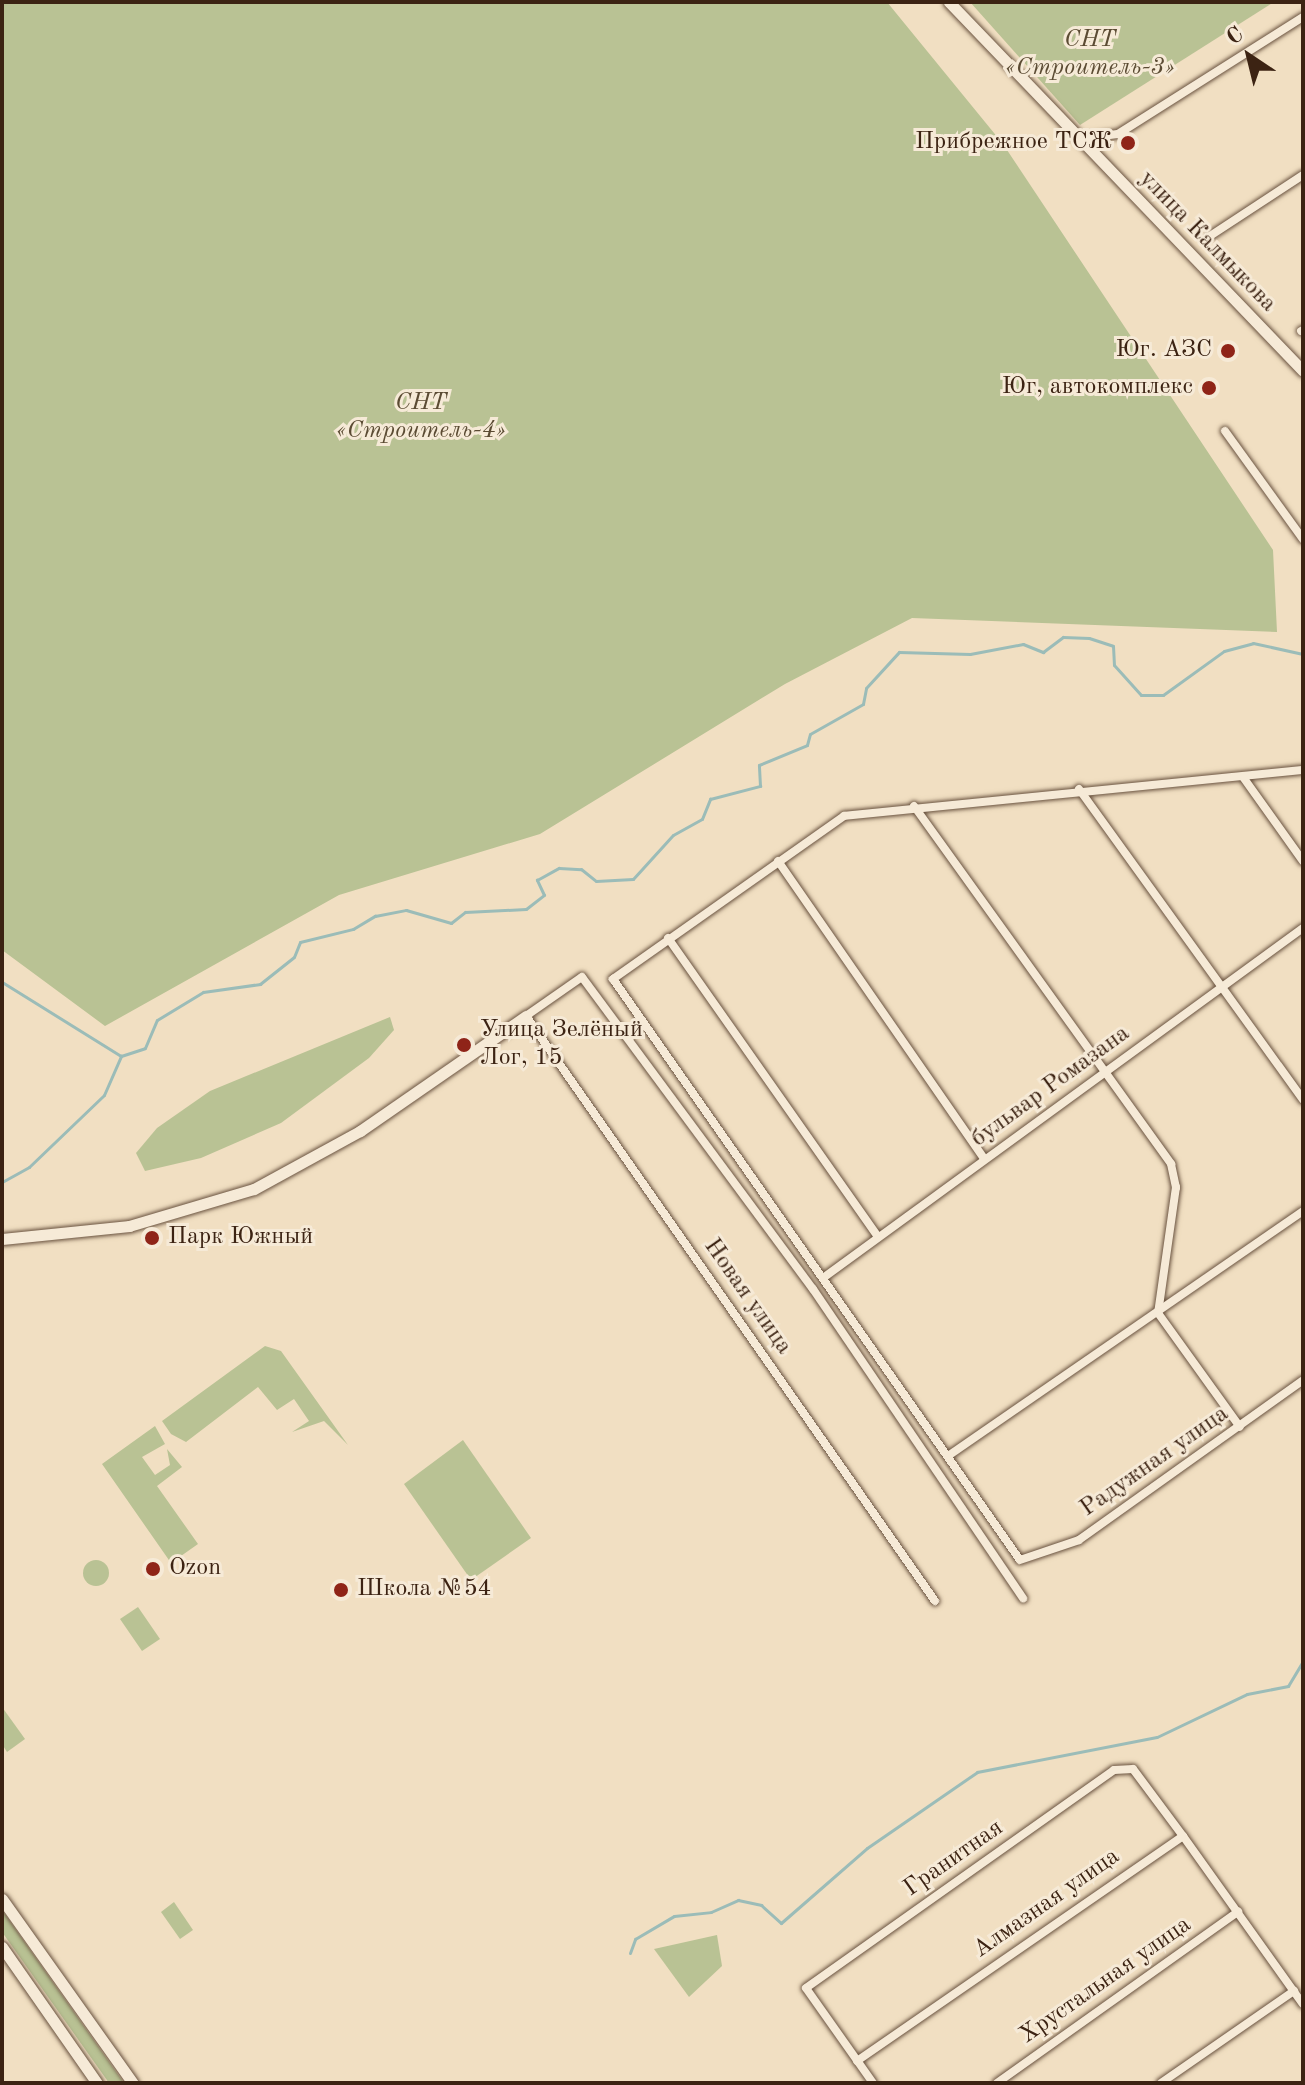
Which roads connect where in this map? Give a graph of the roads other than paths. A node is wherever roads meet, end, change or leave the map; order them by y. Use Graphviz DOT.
graph roads {
  1 [pos="949,2"];
  2 [pos="1303,17"];
  3 [pos="1076,139"];
  4 [pos="1303,175"];
  5 [pos="1210,236"];
  6 [pos="1303,371"];
  7 [pos="1225,431"];
  8 [pos="1303,539"];
  9 [pos="1303,770"];
  10 [pos="1243,777"];
  11 [pos="1079,789"];
  12 [pos="914,806"];
  13 [pos="778,861"];
  14 [pos="1303,861"];
  15 [pos="1303,928"];
  16 [pos="668,938"];
  17 [pos="1223,985"];
  18 [pos="526,1016"];
  19 [pos="1106,1074"];
  20 [pos="1303,1100"];
  21 [pos="984,1159"];
  22 [pos="1303,1211"];
  23 [pos="878,1237"];
  24 [pos="2,1239"];
  25 [pos="823,1278"];
  26 [pos="1158,1313"];
  27 [pos="1303,1380"];
  28 [pos="1240,1427"];
  29 [pos="948,1456"];
  30 [pos="1023,1598"];
  31 [pos="935,1601"];
  32 [pos="1183,1836"];
  33 [pos="2,1899"];
  34 [pos="1238,1912"];
  35 [pos="2,1947"];
  36 [pos="1294,1991"];
  37 [pos="1303,2004"];
  38 [pos="857,2061"];
  39 [pos="97,2083"];
  40 [pos="133,2083"];
  41 [pos="873,2083"];
  42 [pos="997,2083"];
  43 [pos="1161,2083"];
  1 -- 3 [label="street, улица Калмыкова"];
  2 -- 3 [label="street"];
  3 -- 6 [label="street, улица Калмыкова"];
  4 -- 5 [label="street"];
  7 -- 8 [label="street"];
  9 -- 10 [label="street"];
  10 -- 11 [label="street"];
  10 -- 14 [label="street"];
  11 -- 12 [label="street"];
  11 -- 17 [label="street"];
  12 -- 13 [label="street"];
  12 -- 19 [label="street"];
  13 -- 16 [label="street"];
  13 -- 21 [label="street"];
  15 -- 17 [label="street, бульвар Ромазана"];
  16 -- 23 [label="street"];
  16 -- 25 [label="street"];
  17 -- 19 [label="street, бульвар Ромазана"];
  17 -- 20 [label="street"];
  18 -- 24 [label="street"];
  18 -- 30 [label="street"];
  18 -- 31 [label="street, Новая улица"];
  19 -- 21 [label="street, бульвар Ромазана"];
  19 -- 26 [label="street"];
  21 -- 23 [label="street, бульвар Ромазана"];
  22 -- 26 [label="street"];
  23 -- 25 [label="street, бульвар Ромазана"];
  25 -- 29 [label="street"];
  26 -- 28 [label="street"];
  26 -- 29 [label="street"];
  27 -- 28 [label="street, Радужная улица"];
  28 -- 29 [label="street, Радужная улица"];
  32 -- 34 [label="street"];
  32 -- 38 [label="street, Алмазная улица"];
  32 -- 38 [label="street, Гранитная"];
  33 -- 40 [label="street"];
  34 -- 36 [label="street"];
  34 -- 42 [label="street, Хрустальная улица"];
  35 -- 39 [label="street"];
  36 -- 37 [label="street"];
  36 -- 43 [label="street"];
  38 -- 41 [label="street"];
}
